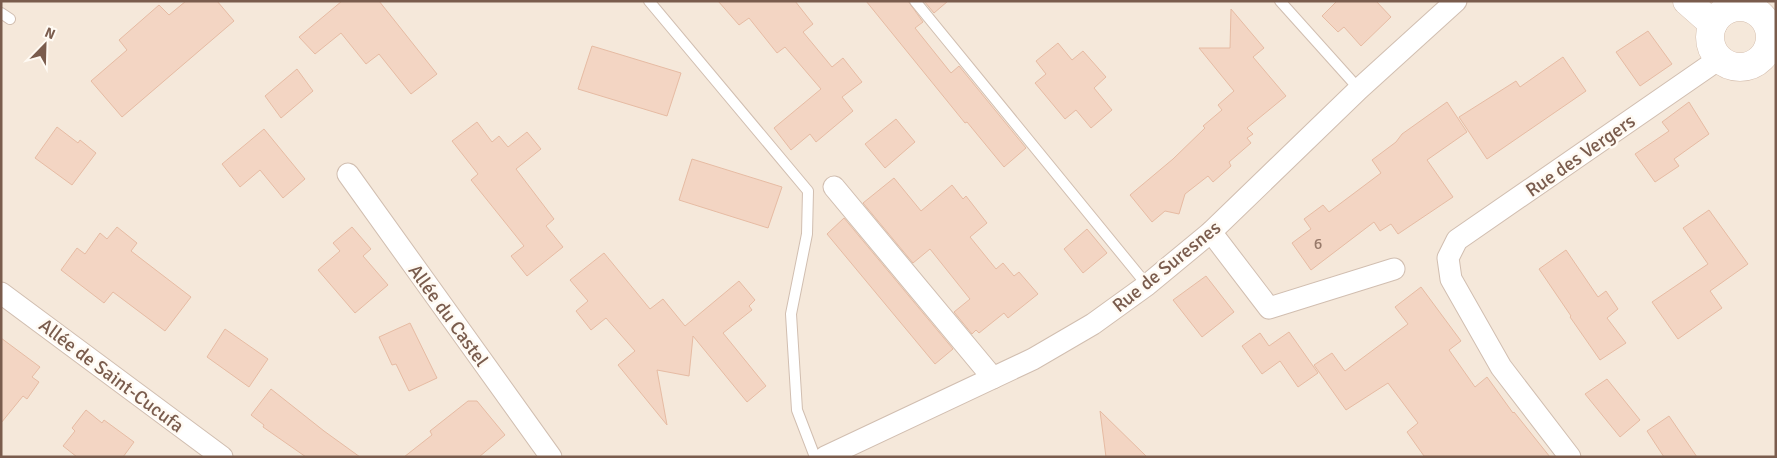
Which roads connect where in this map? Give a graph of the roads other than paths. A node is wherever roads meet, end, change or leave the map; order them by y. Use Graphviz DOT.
graph roads {
  1 [pos="649,1"];
  2 [pos="915,1"];
  3 [pos="1280,1"];
  4 [pos="1456,1"];
  5 [pos="1688,1"];
  6 [pos="1767,15"];
  7 [pos="1713,24"];
  8 [pos="1719,59"];
  9 [pos="1768,69"];
  10 [pos="1359,89"];
  11 [pos="348,174"];
  12 [pos="834,187"];
  13 [pos="1211,232"];
  14 [pos="1394,269"];
  15 [pos="1147,284"];
  16 [pos="1,293"];
  17 [pos="993,378"];
  18 [pos="222,457"];
  19 [pos="551,457"];
  20 [pos="815,457"];
  21 [pos="825,457"];
  22 [pos="1570,457"];
  1 -- 20 [label="lane"];
  2 -- 15 [label="lane"];
  3 -- 10 [label="lane"];
  4 -- 10 [label="street, Rue de Suresnes"];
  5 -- 7 [label="street"];
  6 -- 7 [label="street"];
  6 -- 9 [label="street"];
  7 -- 8 [label="street"];
  8 -- 9 [label="street"];
  8 -- 22 [label="street, Rue des Vergers"];
  10 -- 13 [label="street, Rue de Suresnes"];
  11 -- 19 [label="street, Allée du Castel"];
  12 -- 17 [label="street"];
  13 -- 14 [label="street"];
  13 -- 15 [label="street, Rue de Suresnes"];
  15 -- 17 [label="street, Rue de Suresnes"];
  16 -- 18 [label="street, Allée de Saint-Cucufa"];
  17 -- 21 [label="street, Rue de Suresnes"];
}
